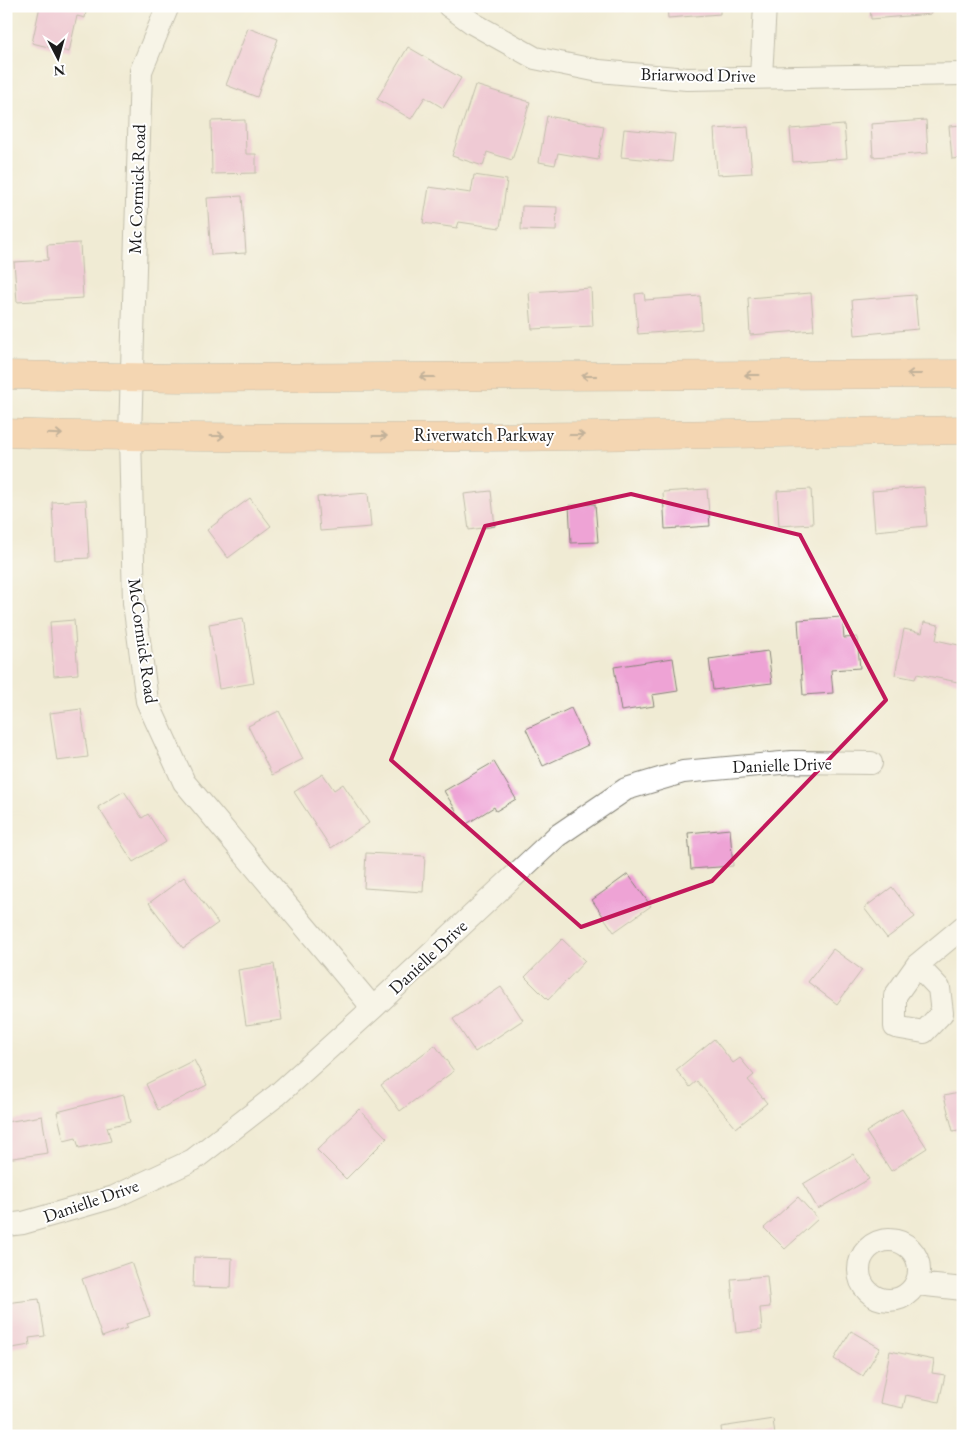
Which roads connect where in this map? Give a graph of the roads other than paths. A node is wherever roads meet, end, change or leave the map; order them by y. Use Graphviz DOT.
graph roads {
  1 [pos="168,6"];
  2 [pos="449,6"];
  3 [pos="765,6"];
  4 [pos="963,74"];
  5 [pos="761,76"];
  6 [pos="963,374"];
  7 [pos="6,375"];
  8 [pos="132,378"];
  9 [pos="963,430"];
  10 [pos="6,433"];
  11 [pos="130,436"];
  12 [pos="871,764"];
  13 [pos="963,927"];
  14 [pos="917,966"];
  15 [pos="373,1008"];
  16 [pos="6,1225"];
  17 [pos="917,1284"];
  18 [pos="963,1289"];
  1 -- 8 [label="street, Mc Cormick Road"];
  2 -- 5 [label="street, Briarwood Drive"];
  3 -- 5 [label="street"];
  4 -- 5 [label="street, Briarwood Drive"];
  6 -- 8 [label="main road, one-way"];
  7 -- 8 [label="main road"];
  8 -- 11 [label="street, McCormick Road"];
  11 -- 9 [label="main road, Riverwatch Parkway, one-way"];
  10 -- 11 [label="main road, Riverwatch Parkway, one-way"];
  11 -- 15 [label="street, McCormick Road"];
  12 -- 15 [label="street, Danielle Drive"];
  13 -- 14 [label="street"];
  15 -- 16 [label="street, Danielle Drive"];
  17 -- 18 [label="street"];
}
